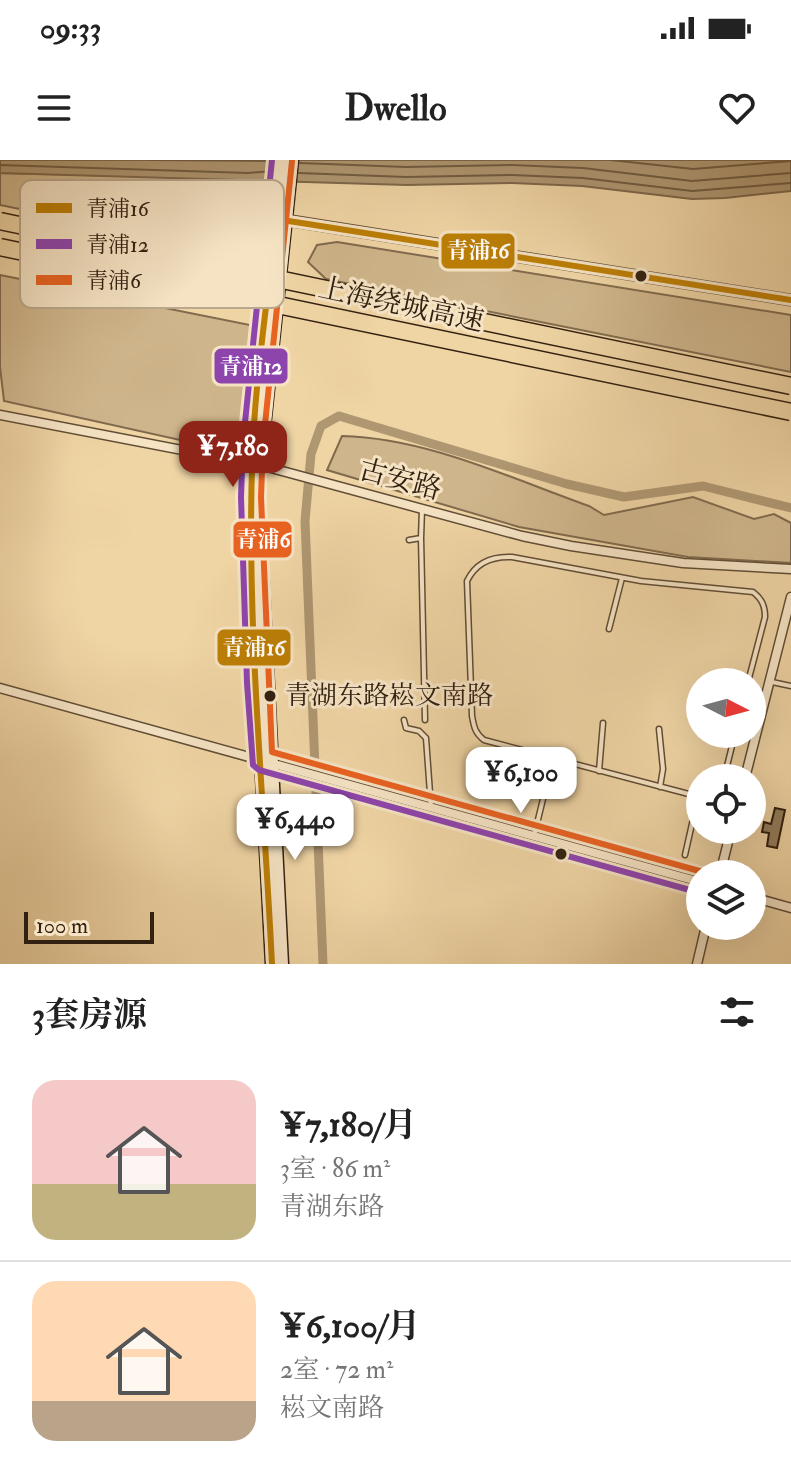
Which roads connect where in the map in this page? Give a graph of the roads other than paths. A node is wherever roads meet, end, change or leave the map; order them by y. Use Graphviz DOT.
graph roads {
  1 [pos="282,160"];
  2 [pos="292,160"];
  3 [pos="280,180"];
  4 [pos="284,209"];
  5 [pos="284,220"];
  6 [pos="0,221"];
  7 [pos="20,225"];
  8 [pos="0,247"];
  9 [pos="20,251"];
  10 [pos="284,280"];
  11 [pos="791,300"];
  12 [pos="284,306"];
  13 [pos="272,308"];
  14 [pos="791,386"];
  15 [pos="791,412"];
  16 [pos="0,415"];
  17 [pos="256,465"];
  18 [pos="422,509"];
  19 [pos="421,538"];
  20 [pos="409,540"];
  21 [pos="791,569"];
  22 [pos="622,578"];
  23 [pos="791,597"];
  24 [pos="609,629"];
  25 [pos="752,668"];
  26 [pos="769,682"];
  27 [pos="791,686"];
  28 [pos="0,688"];
  29 [pos="404,720"];
  30 [pos="425,720"];
  31 [pos="603,723"];
  32 [pos="659,729"];
  33 [pos="553,758"];
  34 [pos="267,761"];
  35 [pos="748,764"];
  36 [pos="599,771"];
  37 [pos="660,787"];
  38 [pos="686,794"];
  39 [pos="431,807"];
  40 [pos="534,836"];
  41 [pos="688,844"];
  42 [pos="685,855"];
  43 [pos="686,878"];
  44 [pos="766,901"];
  45 [pos="791,908"];
  46 [pos="703,940"];
  47 [pos="272,964"];
  48 [pos="282,964"];
  49 [pos="697,964"];
  1 -- 3 [label="main road"];
  2 -- 4 [label="main road"];
  5 -- 11 [label="street"];
  6 -- 7 [label="highway, 上海绕城高速, bridge"];
  8 -- 9 [label="highway, 上海绕城高速, bridge"];
  10 -- 14 [label="highway, 上海绕城高速, bridge"];
  12 -- 15 [label="highway, 上海绕城高速, bridge"];
  13 -- 17 [label="main road"];
  16 -- 17 [label="street, 古安路"];
  17 -- 18 [label="street, 古安路"];
  17 -- 34 [label="main road"];
  18 -- 19 [label="lane"];
  18 -- 21 [label="street, 古安路"];
  19 -- 20 [label="lane"];
  19 -- 30 [label="lane"];
  22 -- 24 [label="lane"];
  22 -- 25 [label="lane"];
  22 -- 33 [label="lane"];
  23 -- 26 [label="street"];
  26 -- 27 [label="lane"];
  26 -- 35 [label="street"];
  28 -- 34 [label="street"];
  29 -- 39 [label="lane"];
  31 -- 36 [label="lane"];
  32 -- 37 [label="lane"];
  33 -- 36 [label="lane"];
  33 -- 40 [label="lane"];
  34 -- 39 [label="street"];
  34 -- 47 [label="main road"];
  34 -- 48 [label="main road"];
  36 -- 37 [label="lane"];
  37 -- 38 [label="lane"];
  39 -- 40 [label="street"];
  40 -- 43 [label="street"];
  41 -- 42 [label="lane"];
  44 -- 45 [label="street"];
  46 -- 49 [label="street"];
}
